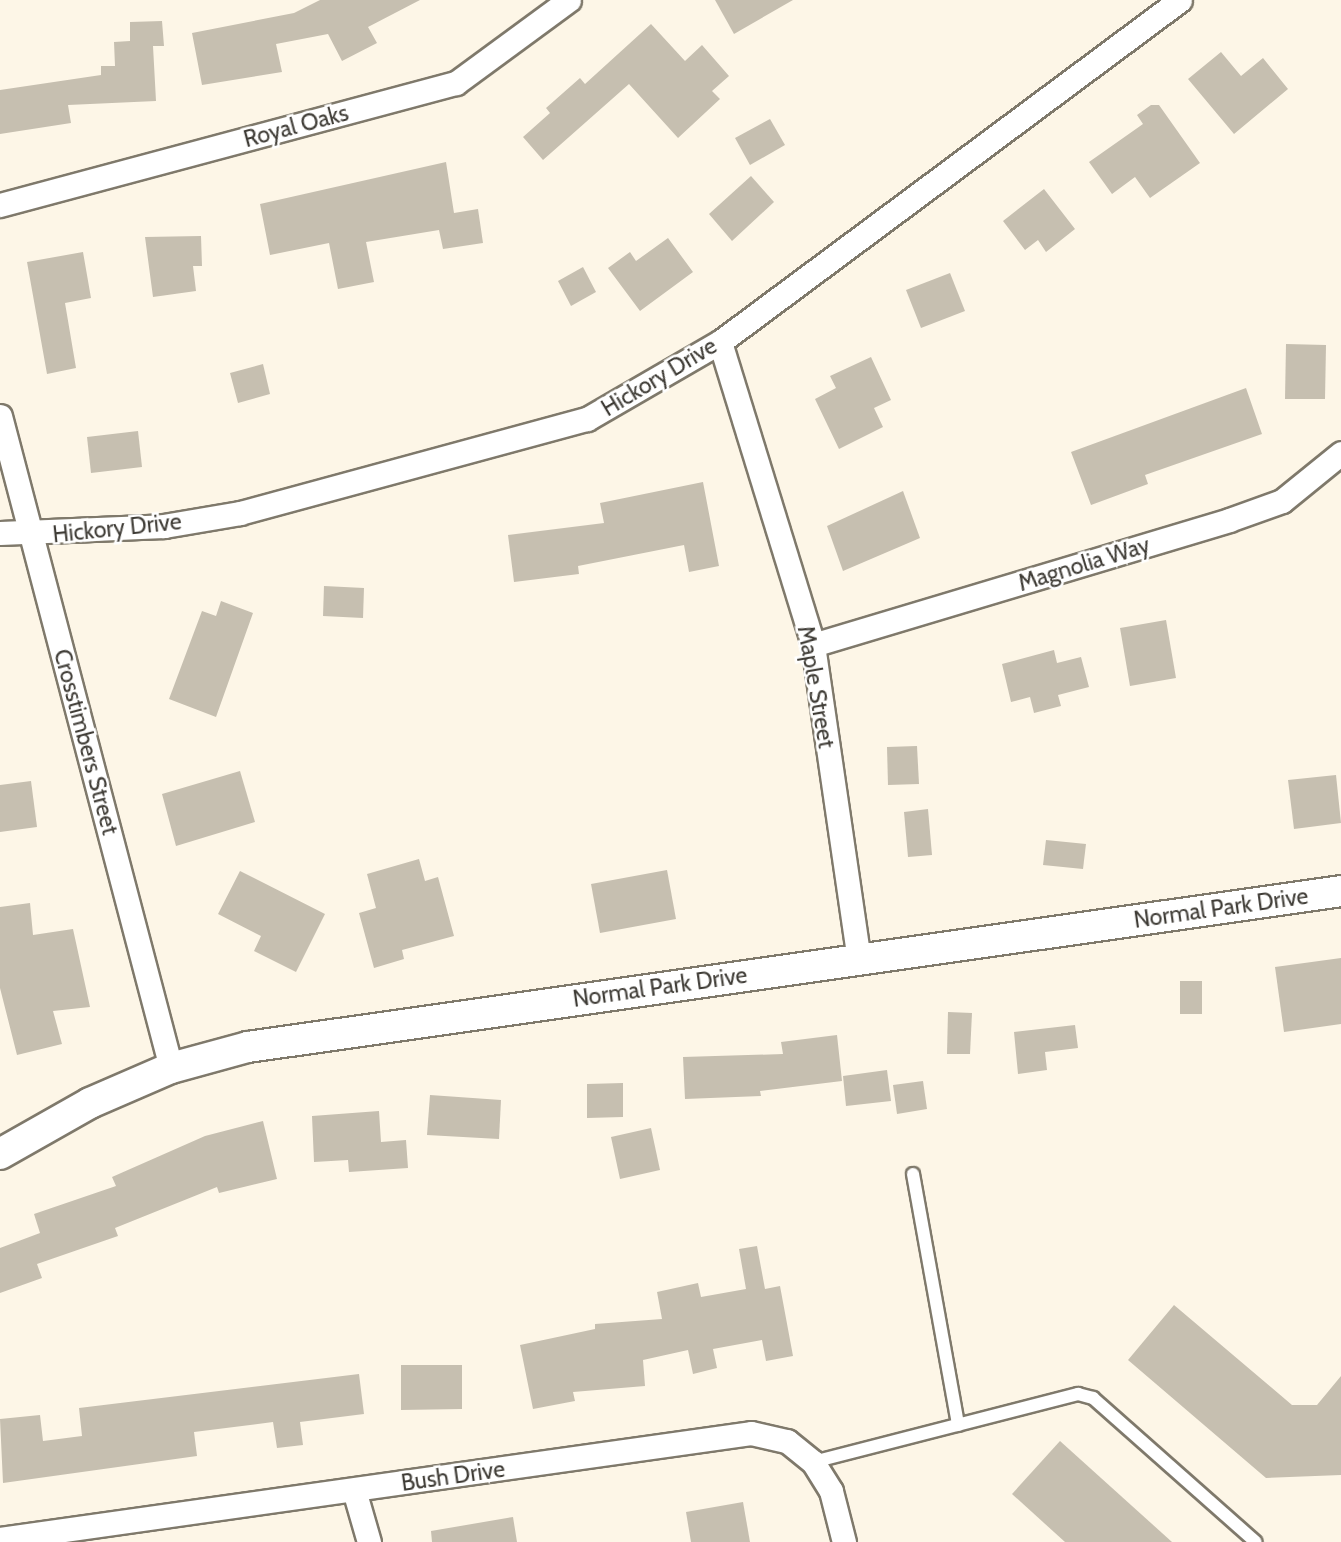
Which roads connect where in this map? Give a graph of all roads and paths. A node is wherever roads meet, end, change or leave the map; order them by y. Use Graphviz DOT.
graph roads {
  1 [pos="569,0"];
  2 [pos="1180,0"];
  3 [pos="0,205"];
  4 [pos="720,342"];
  5 [pos="0,416"];
  6 [pos="1341,453"];
  7 [pos="0,533"];
  8 [pos="33,536"];
  9 [pos="813,645"];
  10 [pos="1341,891"];
  11 [pos="859,959"];
  12 [pos="171,1068"];
  13 [pos="0,1154"];
  14 [pos="913,1174"];
  15 [pos="958,1425"];
  16 [pos="813,1462"];
  17 [pos="354,1490"];
  18 [pos="1238,1535"];
  19 [pos="0,1539"];
  20 [pos="369,1542"];
  21 [pos="844,1542"];
  22 [pos="1256,1542"];
  1 -- 3 [label="street, Royal Oaks"];
  2 -- 4 [label="street, Hickory Drive"];
  4 -- 8 [label="street, Hickory Drive"];
  4 -- 9 [label="street, Maple Street"];
  5 -- 8 [label="street, Crosstimbers Street"];
  6 -- 9 [label="street, Magnolia Way"];
  7 -- 8 [label="street, Hickory Drive"];
  8 -- 12 [label="street, Crosstimbers Street"];
  9 -- 11 [label="street, Maple Street"];
  10 -- 11 [label="street, Normal Park Drive"];
  11 -- 12 [label="street, Normal Park Drive"];
  12 -- 13 [label="street, Normal Park Drive"];
  14 -- 15 [label="lane"];
  15 -- 16 [label="lane"];
  15 -- 18 [label="lane"];
  16 -- 17 [label="street, Bush Drive"];
  16 -- 21 [label="street, Bush Drive"];
  17 -- 19 [label="street, Bush Drive"];
  17 -- 20 [label="street"];
  18 -- 22 [label="lane"];
}
